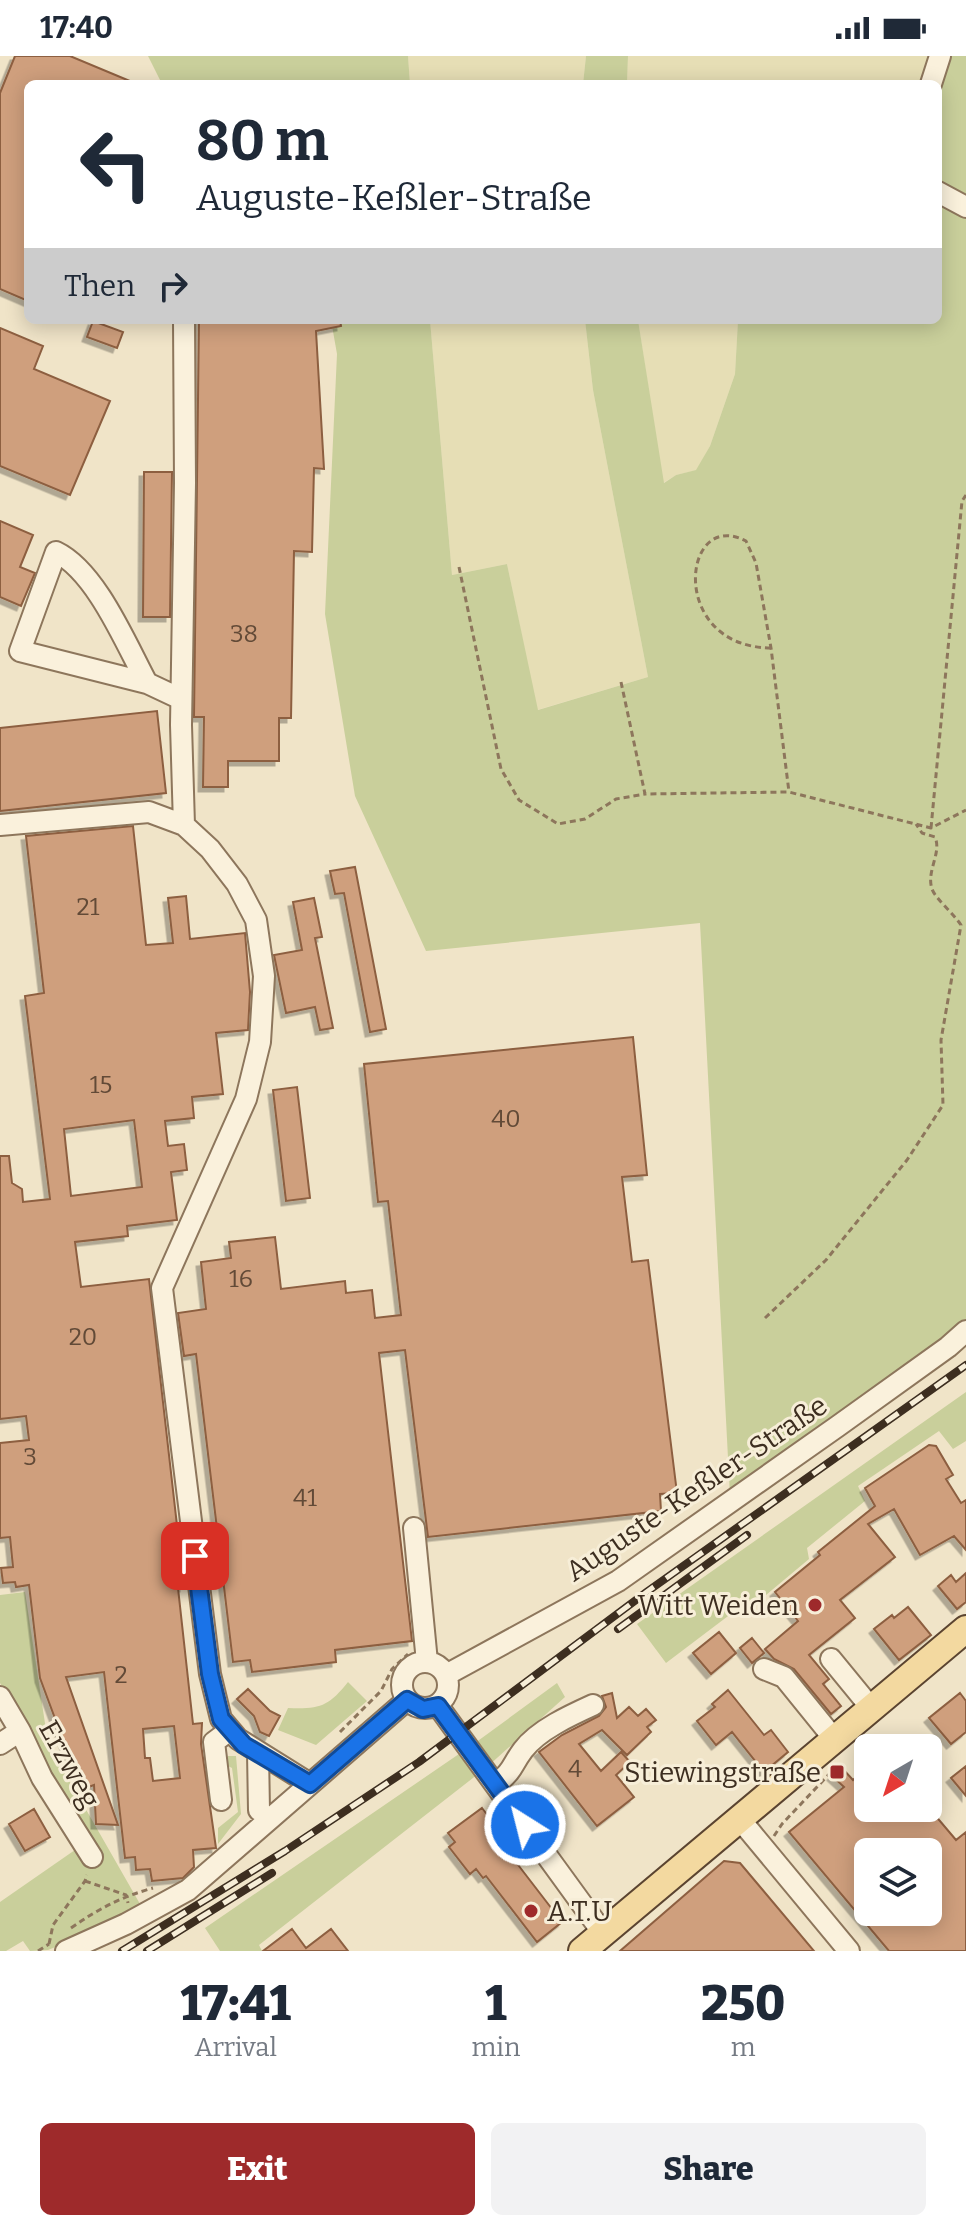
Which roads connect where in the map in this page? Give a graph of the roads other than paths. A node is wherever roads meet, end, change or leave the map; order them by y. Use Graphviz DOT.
graph roads {
  1 [pos="940,56"];
  2 [pos="932,80"];
  3 [pos="942,194"];
  4 [pos="966,207"];
  5 [pos="184,324"];
  6 [pos="10,652"];
  7 [pos="147,683"];
  8 [pos="181,699"];
  9 [pos="0,825"];
  10 [pos="184,825"];
  11 [pos="966,1331"];
  12 [pos="414,1528"];
  13 [pos="966,1629"];
  14 [pos="831,1659"];
  15 [pos="427,1662"];
  16 [pos="764,1669"];
  17 [pos="446,1675"];
  18 [pos="0,1697"];
  19 [pos="407,1700"];
  20 [pos="593,1705"];
  21 [pos="438,1706"];
  22 [pos="872,1709"];
  23 [pos="230,1730"];
  24 [pos="20,1731"];
  25 [pos="835,1740"];
  26 [pos="0,1744"];
  27 [pos="258,1753"];
  28 [pos="310,1784"];
  29 [pos="496,1784"];
  30 [pos="221,1800"];
  31 [pos="259,1810"];
  32 [pos="738,1817"];
  33 [pos="92,1857"];
  34 [pos="603,1933"];
  35 [pos="57,1948"];
  36 [pos="582,1951"];
  37 [pos="849,1951"];
  1 -- 2 [label="street"];
  3 -- 4 [label="street"];
  5 -- 8 [label="street"];
  6 -- 7 [label="street"];
  6 -- 7 [label="street"];
  7 -- 8 [label="street"];
  8 -- 10 [label="street"];
  9 -- 10 [label="street"];
  10 -- 23 [label="street"];
  11 -- 17 [label="street, Auguste-Keßler-Straße"];
  12 -- 15 [label="street"];
  13 -- 22 [label="main road"];
  14 -- 22 [label="street"];
  15 -- 17 [label="street"];
  15 -- 19 [label="street"];
  16 -- 25 [label="street"];
  17 -- 21 [label="street"];
  18 -- 24 [label="street, Erzweg"];
  19 -- 21 [label="street"];
  19 -- 28 [label="street"];
  20 -- 29 [label="street"];
  21 -- 29 [label="street"];
  22 -- 25 [label="main road"];
  23 -- 27 [label="street"];
  23 -- 30 [label="street"];
  24 -- 26 [label="street"];
  24 -- 33 [label="street, Erzweg"];
  25 -- 32 [label="main road"];
  27 -- 28 [label="street"];
  27 -- 31 [label="street"];
  28 -- 35 [label="street"];
  29 -- 34 [label="street"];
  32 -- 34 [label="main road"];
  32 -- 37 [label="street"];
  34 -- 36 [label="main road"];
}
